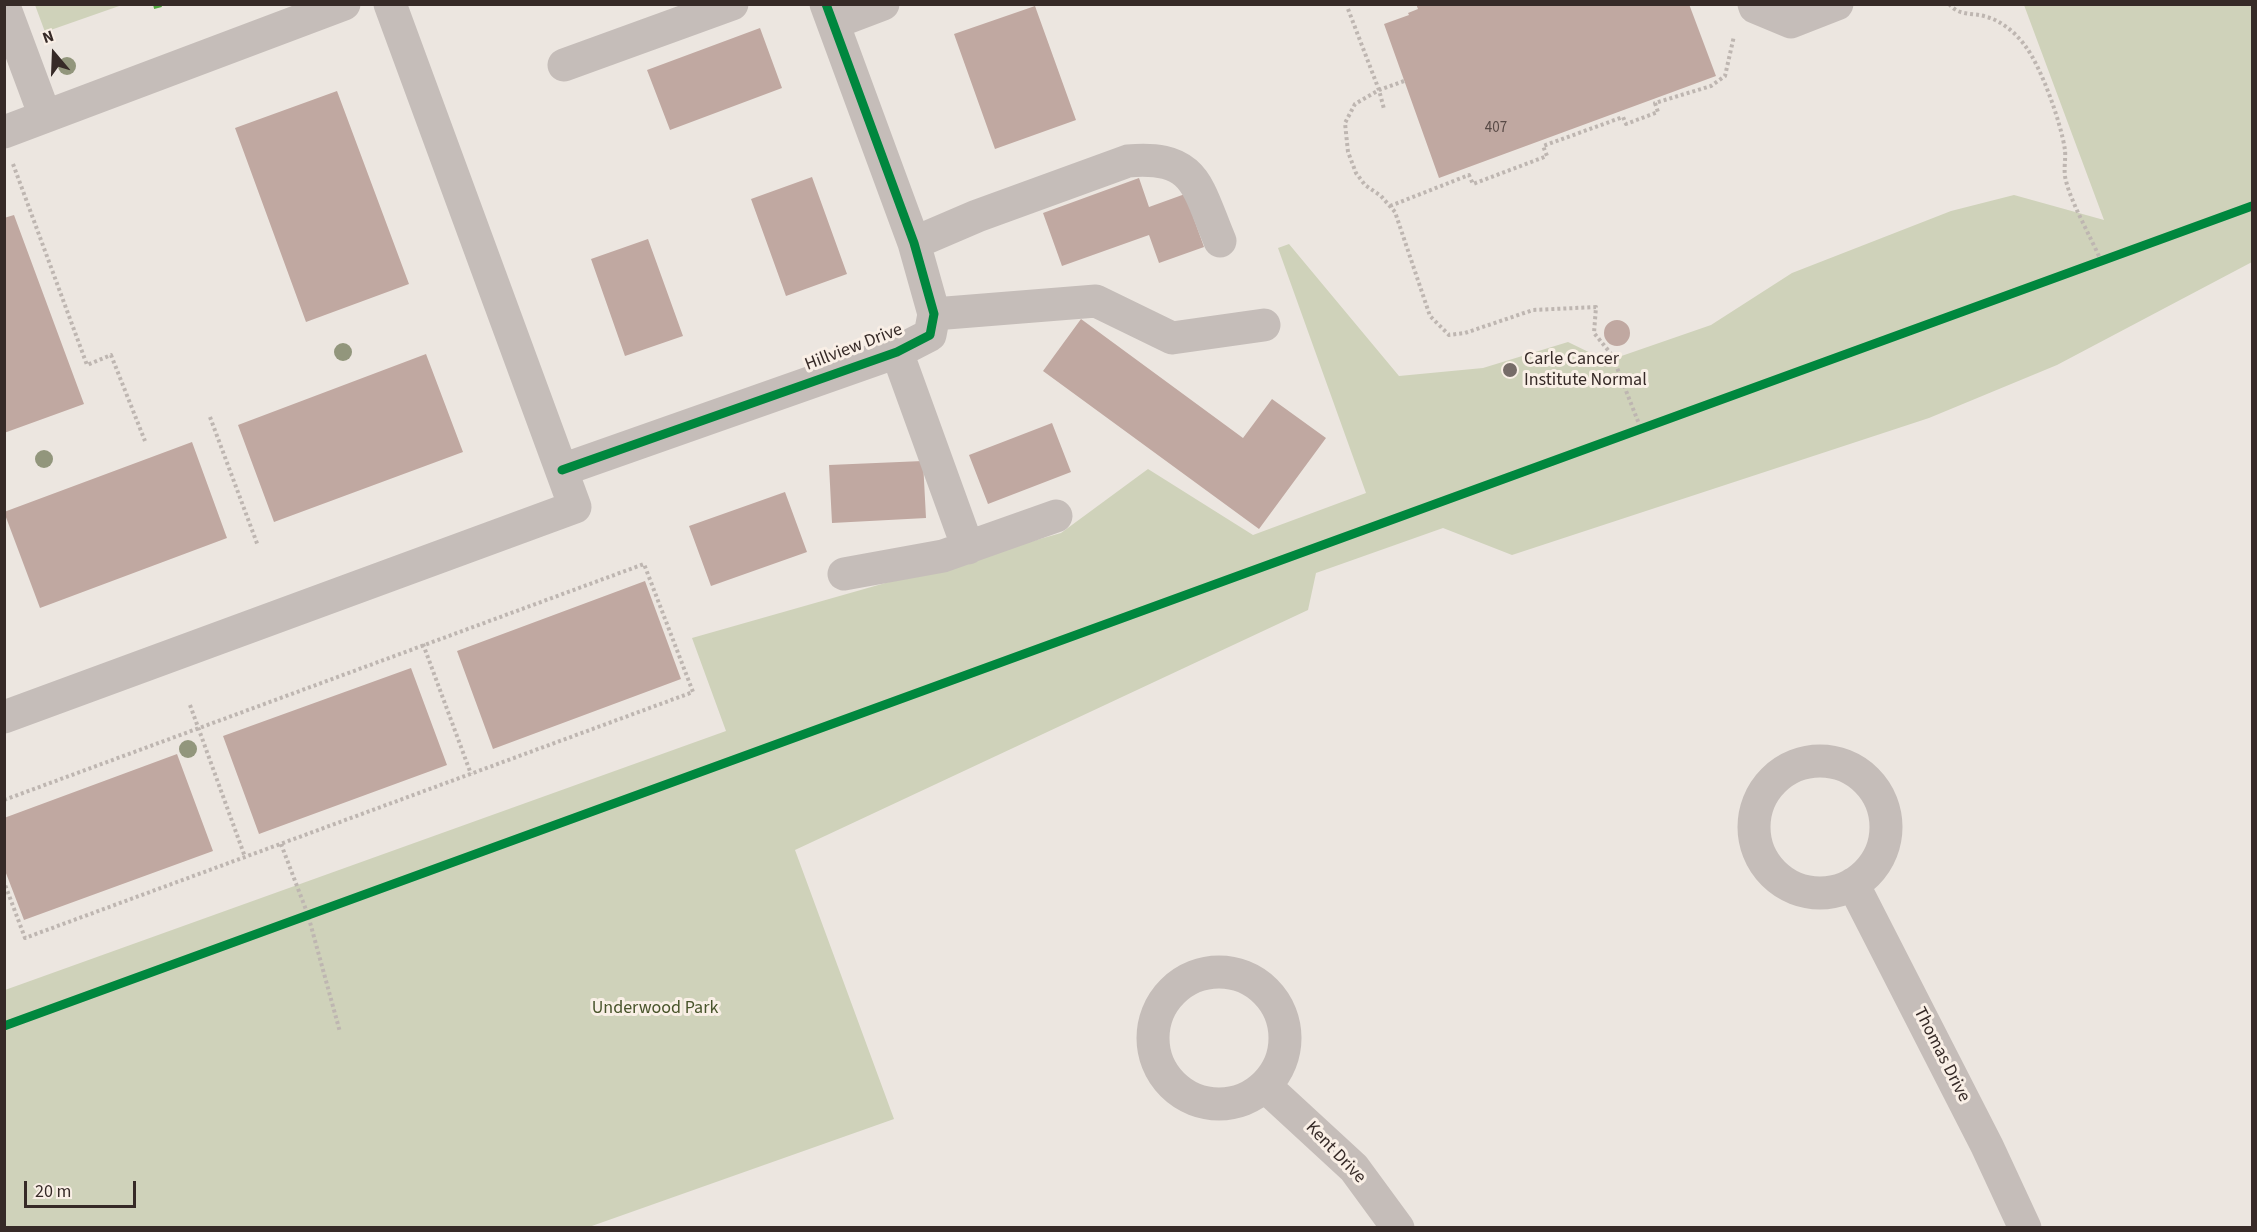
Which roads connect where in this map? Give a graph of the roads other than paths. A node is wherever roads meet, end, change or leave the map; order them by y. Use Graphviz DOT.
graph roads {
  1 [pos="345,4"];
  2 [pos="390,4"];
  3 [pos="732,4"];
  4 [pos="883,4"];
  5 [pos="1837,4"];
  6 [pos="4,6"];
  7 [pos="1754,6"];
  8 [pos="830,14"];
  9 [pos="564,65"];
  10 [pos="45,116"];
  11 [pos="4,132"];
  12 [pos="1220,241"];
  13 [pos="914,243"];
  14 [pos="934,314"];
  15 [pos="1264,325"];
  16 [pos="897,352"];
  17 [pos="562,470"];
  18 [pos="1056,516"];
  19 [pos="968,548"];
  20 [pos="844,574"];
  21 [pos="4,717"];
  22 [pos="1853,884"];
  23 [pos="1266,1086"];
  24 [pos="1398,1227"];
  25 [pos="2025,1227"];
  1 -- 10 [label="street"];
  2 -- 17 [label="street"];
  3 -- 9 [label="street"];
  4 -- 8 [label="street"];
  5 -- 7 [label="street"];
  6 -- 10 [label="street"];
  8 -- 13 [label="street"];
  10 -- 11 [label="street"];
  12 -- 13 [label="street"];
  13 -- 14 [label="street"];
  14 -- 15 [label="street"];
  14 -- 16 [label="street, Hillview Drive"];
  16 -- 17 [label="street, Hillview Drive"];
  16 -- 19 [label="street"];
  17 -- 21 [label="street"];
  18 -- 19 [label="street"];
  19 -- 20 [label="street"];
  22 -- 25 [label="street, Thomas Drive"];
  23 -- 23 [label="street"];
  23 -- 24 [label="street, Kent Drive"];
}
